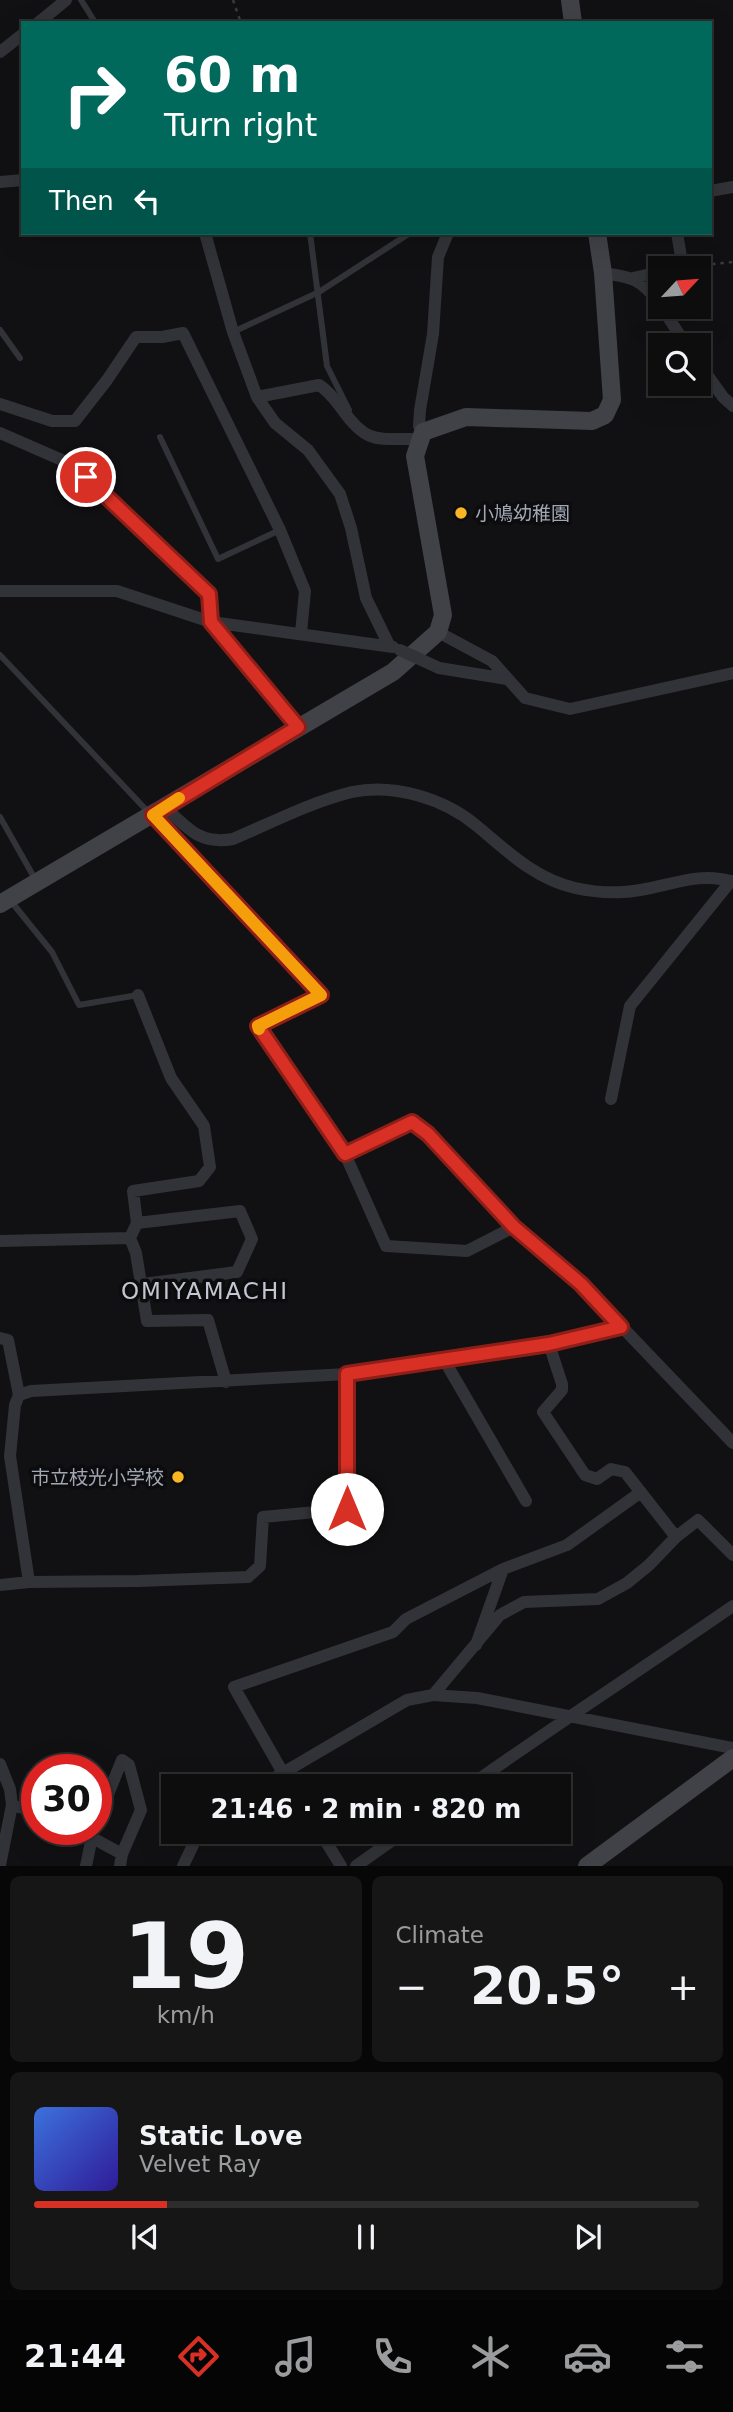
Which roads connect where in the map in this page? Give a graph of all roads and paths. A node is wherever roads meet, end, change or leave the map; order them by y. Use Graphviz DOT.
graph roads {
  1 [pos="66,0"];
  2 [pos="81,0"];
  3 [pos="233,0"];
  4 [pos="570,0"];
  5 [pos="93,19"];
  6 [pos="40,21"];
  7 [pos="241,21"];
  8 [pos="573,21"];
  9 [pos="21,36"];
  10 [pos="0,52"];
  11 [pos="21,180"];
  12 [pos="0,182"];
  13 [pos="733,187"];
  14 [pos="712,191"];
  15 [pos="206,235"];
  16 [pos="310,235"];
  17 [pos="407,235"];
  18 [pos="447,235"];
  19 [pos="597,235"];
  20 [pos="677,235"];
  21 [pos="682,256"];
  22 [pos="733,262"];
  23 [pos="711,265"];
  24 [pos="603,273"];
  25 [pos="648,275"];
  26 [pos="633,278"];
  27 [pos="648,291"];
  28 [pos="319,292"];
  29 [pos="0,330"];
  30 [pos="233,332"];
  31 [pos="20,358"];
  32 [pos="711,380"];
  33 [pos="257,397"];
  34 [pos="0,404"];
  35 [pos="733,406"];
  36 [pos="362,432"];
  37 [pos="0,433"];
  38 [pos="421,436"];
  39 [pos="160,437"];
  40 [pos="279,530"];
  41 [pos="0,592"];
  42 [pos="211,622"];
  43 [pos="438,632"];
  44 [pos="301,633"];
  45 [pos="394,648"];
  46 [pos="0,655"];
  47 [pos="733,673"];
  48 [pos="507,679"];
  49 [pos="298,727"];
  50 [pos="159,811"];
  51 [pos="0,817"];
  52 [pos="37,882"];
  53 [pos="732,882"];
  54 [pos="3,899"];
  55 [pos="138,995"];
  56 [pos="321,995"];
  57 [pos="611,1099"];
  58 [pos="345,1154"];
  59 [pos="137,1223"];
  60 [pos="514,1227"];
  61 [pos="130,1238"];
  62 [pos="0,1241"];
  63 [pos="143,1284"];
  64 [pos="621,1327"];
  65 [pos="0,1338"];
  66 [pos="549,1344"];
  67 [pos="443,1358"];
  68 [pos="347,1374"];
  69 [pos="226,1382"];
  70 [pos="19,1395"];
  71 [pos="733,1443"];
  72 [pos="5,1456"];
  73 [pos="641,1492"];
  74 [pos="526,1501"];
  75 [pos="676,1537"];
  76 [pos="733,1555"];
  77 [pos="503,1569"];
  78 [pos="29,1582"];
  79 [pos="0,1585"];
  80 [pos="733,1606"];
  81 [pos="476,1645"];
  82 [pos="433,1695"];
  83 [pos="567,1716"];
  84 [pos="733,1748"];
  85 [pos="733,1758"];
  86 [pos="0,1764"];
  87 [pos="282,1772"];
  88 [pos="279,1774"];
  89 [pos="486,1774"];
  90 [pos="112,1785"];
  91 [pos="12,1805"];
  92 [pos="21,1808"];
  93 [pos="194,1844"];
  94 [pos="327,1844"];
  95 [pos="387,1844"];
  96 [pos="90,1845"];
  97 [pos="105,1845"];
  98 [pos="121,1860"];
  99 [pos="0,1865"];
  100 [pos="86,1866"];
  101 [pos="183,1866"];
  102 [pos="341,1866"];
  103 [pos="356,1866"];
  104 [pos="587,1866"];
  1 -- 6 [label="street"];
  2 -- 5 [label="lane"];
  3 -- 7 [label="path"];
  4 -- 8 [label="street"];
  9 -- 10 [label="street"];
  11 -- 12 [label="street"];
  13 -- 14 [label="street"];
  15 -- 30 [label="street"];
  16 -- 28 [label="lane"];
  17 -- 28 [label="lane"];
  18 -- 38 [label="street"];
  19 -- 24 [label="street"];
  20 -- 21 [label="street"];
  22 -- 23 [label="path"];
  24 -- 26 [label="street"];
  24 -- 38 [label="street"];
  25 -- 26 [label="street"];
  26 -- 27 [label="street"];
  28 -- 30 [label="lane"];
  28 -- 36 [label="lane"];
  29 -- 31 [label="lane"];
  30 -- 33 [label="street"];
  32 -- 35 [label="street"];
  33 -- 36 [label="street"];
  33 -- 45 [label="street"];
  34 -- 40 [label="street"];
  36 -- 38 [label="street"];
  37 -- 42 [label="street"];
  38 -- 43 [label="street"];
  39 -- 40 [label="lane"];
  40 -- 44 [label="street"];
  41 -- 42 [label="street"];
  42 -- 44 [label="street"];
  42 -- 49 [label="street"];
  43 -- 48 [label="street"];
  43 -- 49 [label="street"];
  44 -- 45 [label="street"];
  45 -- 48 [label="street, bridge"];
  46 -- 50 [label="lane"];
  47 -- 48 [label="street"];
  49 -- 50 [label="street"];
  50 -- 52 [label="street"];
  50 -- 53 [label="street"];
  50 -- 56 [label="lane"];
  51 -- 52 [label="lane"];
  52 -- 54 [label="street"];
  53 -- 57 [label="street"];
  54 -- 55 [label="lane"];
  55 -- 59 [label="street"];
  56 -- 58 [label="street"];
  58 -- 60 [label="street"];
  58 -- 60 [label="street"];
  59 -- 61 [label="street"];
  59 -- 63 [label="street"];
  60 -- 64 [label="street"];
  61 -- 62 [label="street"];
  61 -- 63 [label="street"];
  63 -- 69 [label="street"];
  64 -- 66 [label="street"];
  64 -- 71 [label="street"];
  65 -- 70 [label="street"];
  66 -- 67 [label="street"];
  66 -- 73 [label="street"];
  67 -- 68 [label="street"];
  67 -- 74 [label="street"];
  68 -- 69 [label="street"];
  68 -- 78 [label="street"];
  69 -- 70 [label="street"];
  70 -- 72 [label="street"];
  72 -- 78 [label="street"];
  73 -- 75 [label="street"];
  73 -- 77 [label="street"];
  75 -- 76 [label="street"];
  75 -- 81 [label="street"];
  77 -- 81 [label="street"];
  77 -- 87 [label="street"];
  78 -- 79 [label="street"];
  80 -- 83 [label="street"];
  81 -- 82 [label="street"];
  82 -- 83 [label="street"];
  82 -- 87 [label="street"];
  83 -- 84 [label="street"];
  83 -- 89 [label="street"];
  85 -- 104 [label="street"];
  86 -- 91 [label="street"];
  87 -- 88 [label="street"];
  90 -- 98 [label="street"];
  91 -- 92 [label="street"];
  91 -- 99 [label="street"];
  93 -- 101 [label="street"];
  94 -- 102 [label="street"];
  95 -- 103 [label="street"];
  96 -- 100 [label="street"];
  97 -- 98 [label="street"];
}
